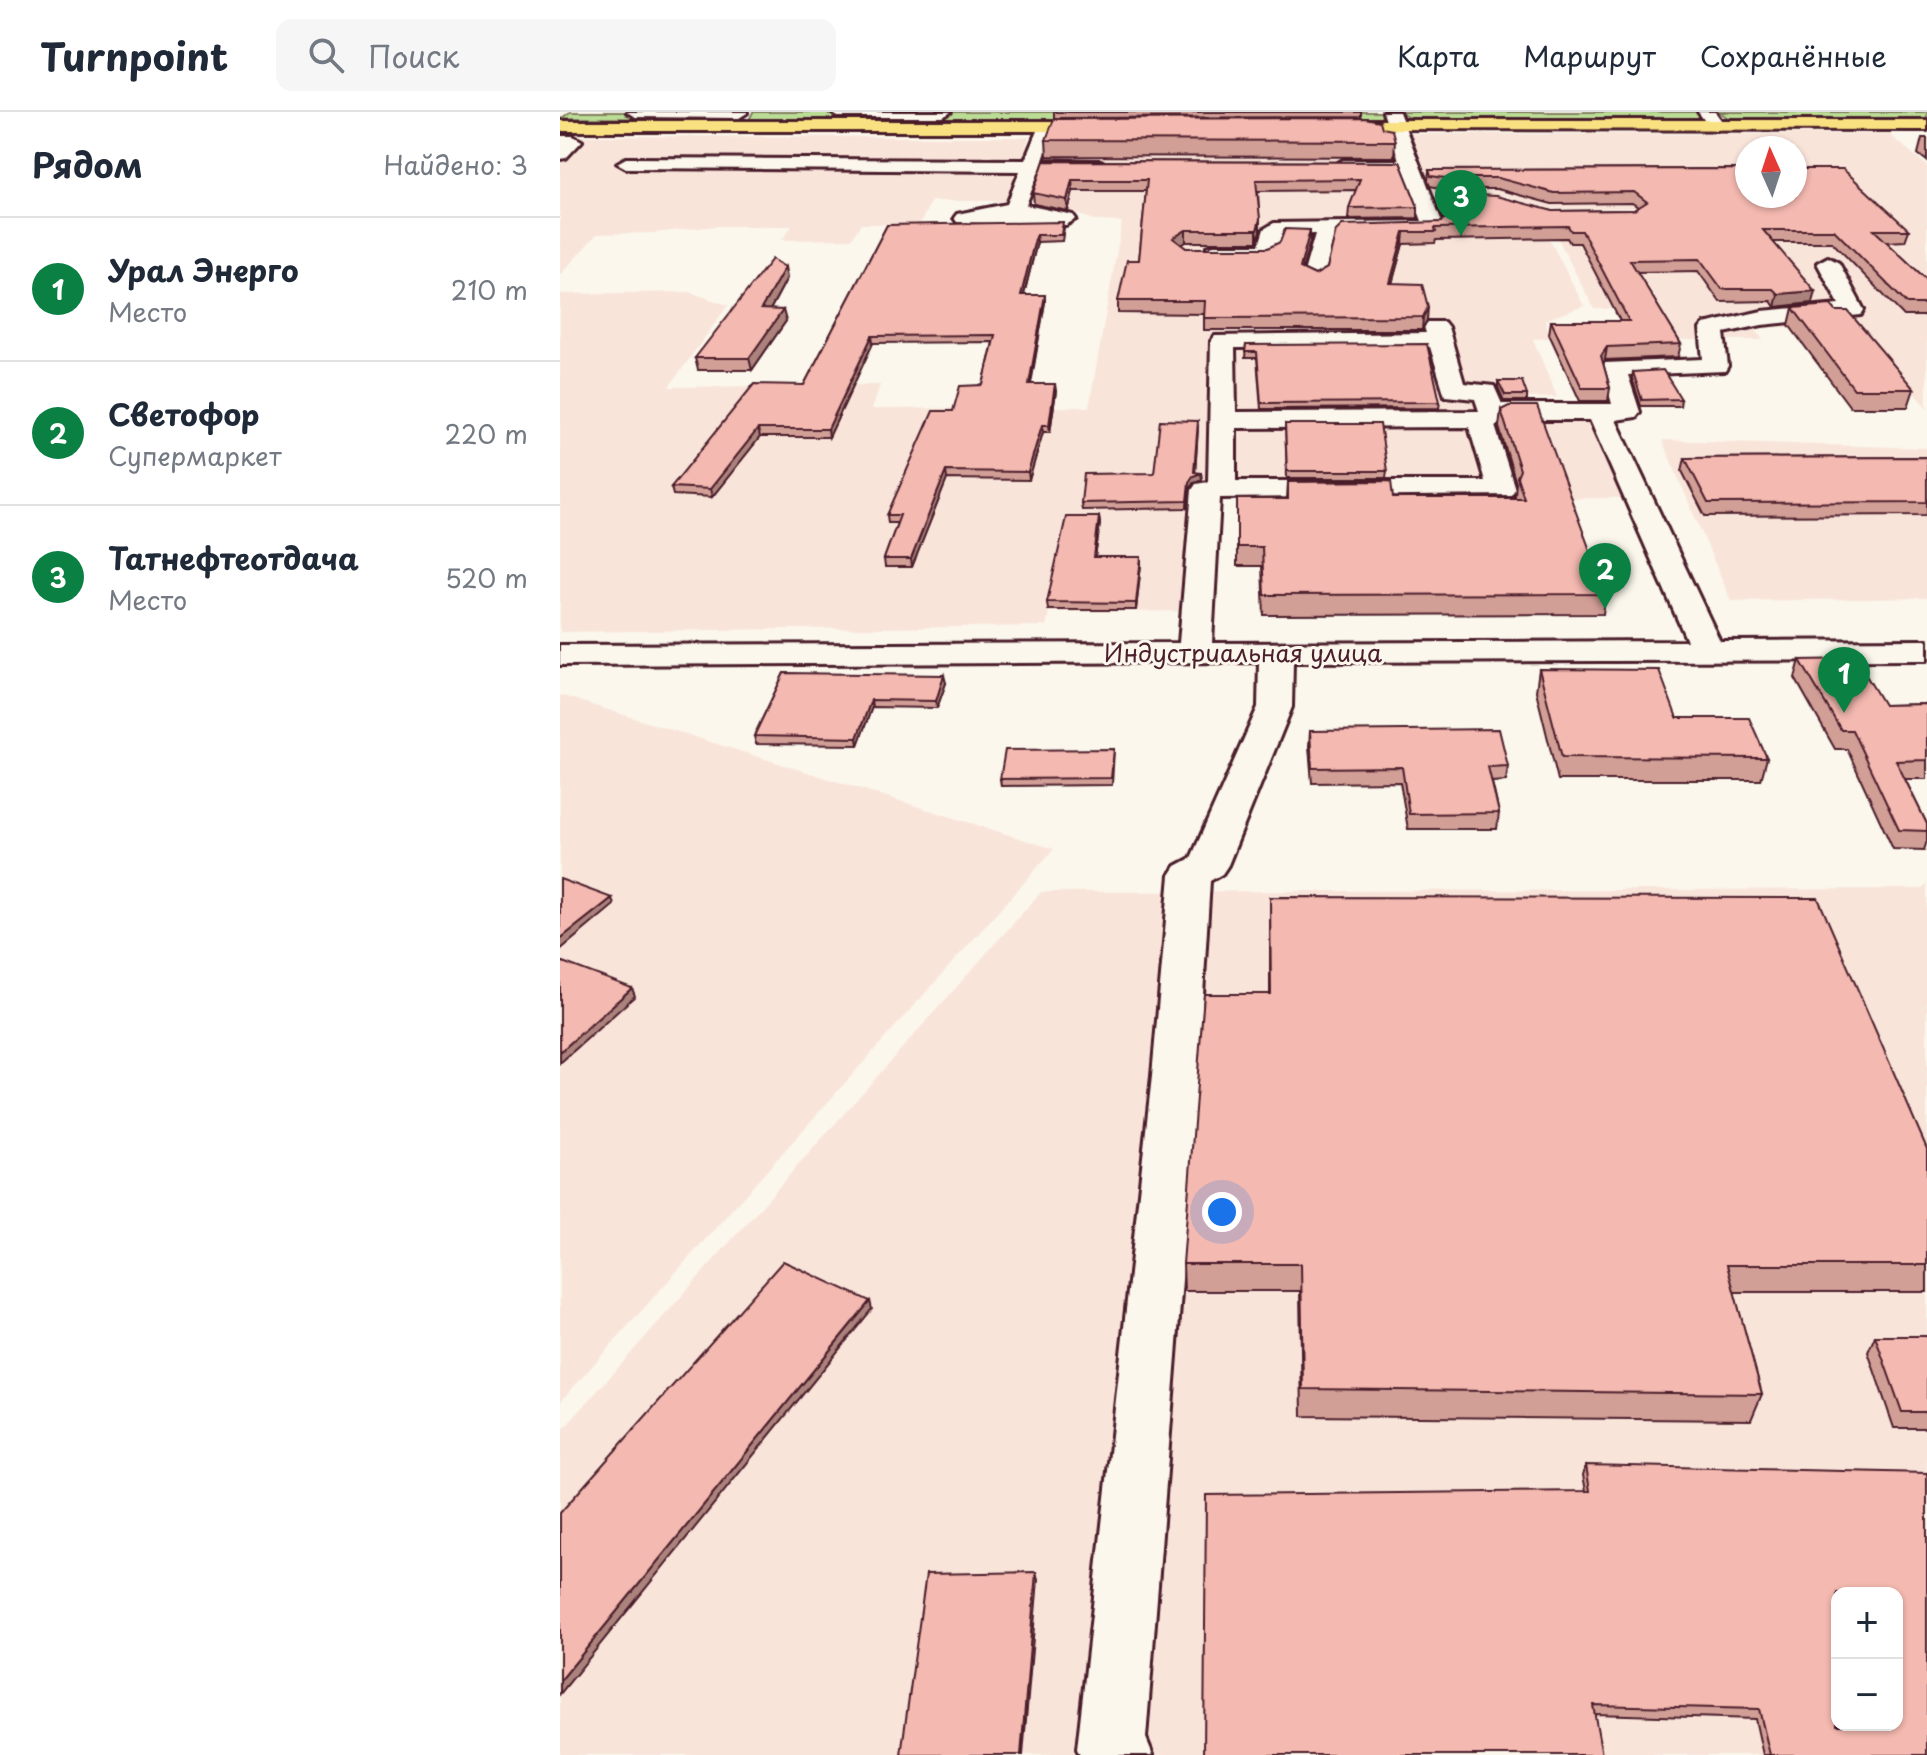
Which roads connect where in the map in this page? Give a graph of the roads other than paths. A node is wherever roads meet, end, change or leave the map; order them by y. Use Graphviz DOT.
graph roads {
  1 [pos="635,112"];
  2 [pos="838,112"];
  3 [pos="943,112"];
  4 [pos="736,117"];
  5 [pos="1712,118"];
  6 [pos="1393,119"];
  7 [pos="1301,125"];
  8 [pos="1927,125"];
  9 [pos="560,126"];
  10 [pos="1047,126"];
  11 [pos="1126,126"];
  12 [pos="560,141"];
  13 [pos="978,150"];
  14 [pos="1102,151"];
  15 [pos="560,154"];
  16 [pos="626,163"];
  17 [pos="1032,164"];
  18 [pos="1124,171"];
  19 [pos="1319,171"];
  20 [pos="1415,178"];
  21 [pos="1444,198"];
  22 [pos="1015,208"];
  23 [pos="1327,228"];
  24 [pos="1200,251"];
  25 [pos="1828,263"];
  26 [pos="1313,279"];
  27 [pos="1600,412"];
  28 [pos="1486,416"];
  29 [pos="1223,420"];
  30 [pos="1222,490"];
  31 [pos="1927,650"];
  32 [pos="1708,651"];
  33 [pos="1276,652"];
  34 [pos="1195,653"];
  35 [pos="560,655"];
  36 [pos="1119,1755"];
  1 -- 4 [label="street"];
  2 -- 3 [label="street"];
  4 -- 9 [label="main road"];
  4 -- 10 [label="main road"];
  5 -- 6 [label="main road"];
  5 -- 8 [label="main road"];
  6 -- 7 [label="main road"];
  6 -- 20 [label="street"];
  10 -- 11 [label="main road"];
  10 -- 17 [label="street"];
  12 -- 15 [label="street"];
  13 -- 17 [label="street"];
  14 -- 17 [label="street"];
  16 -- 17 [label="street"];
  17 -- 18 [label="street"];
  17 -- 22 [label="street"];
  19 -- 20 [label="street"];
  20 -- 21 [label="street"];
  20 -- 23 [label="street"];
  23 -- 24 [label="street"];
  23 -- 26 [label="street"];
  25 -- 27 [label="street"];
  27 -- 28 [label="street"];
  27 -- 32 [label="street"];
  28 -- 29 [label="street"];
  28 -- 29 [label="street"];
  28 -- 30 [label="street"];
  29 -- 30 [label="street"];
  30 -- 34 [label="street"];
  31 -- 32 [label="street, Индустриальная улица"];
  32 -- 33 [label="street, Индустриальная улица"];
  33 -- 34 [label="street, Индустриальная улица"];
  33 -- 36 [label="street"];
  34 -- 35 [label="street, Индустриальная улица"];
}
